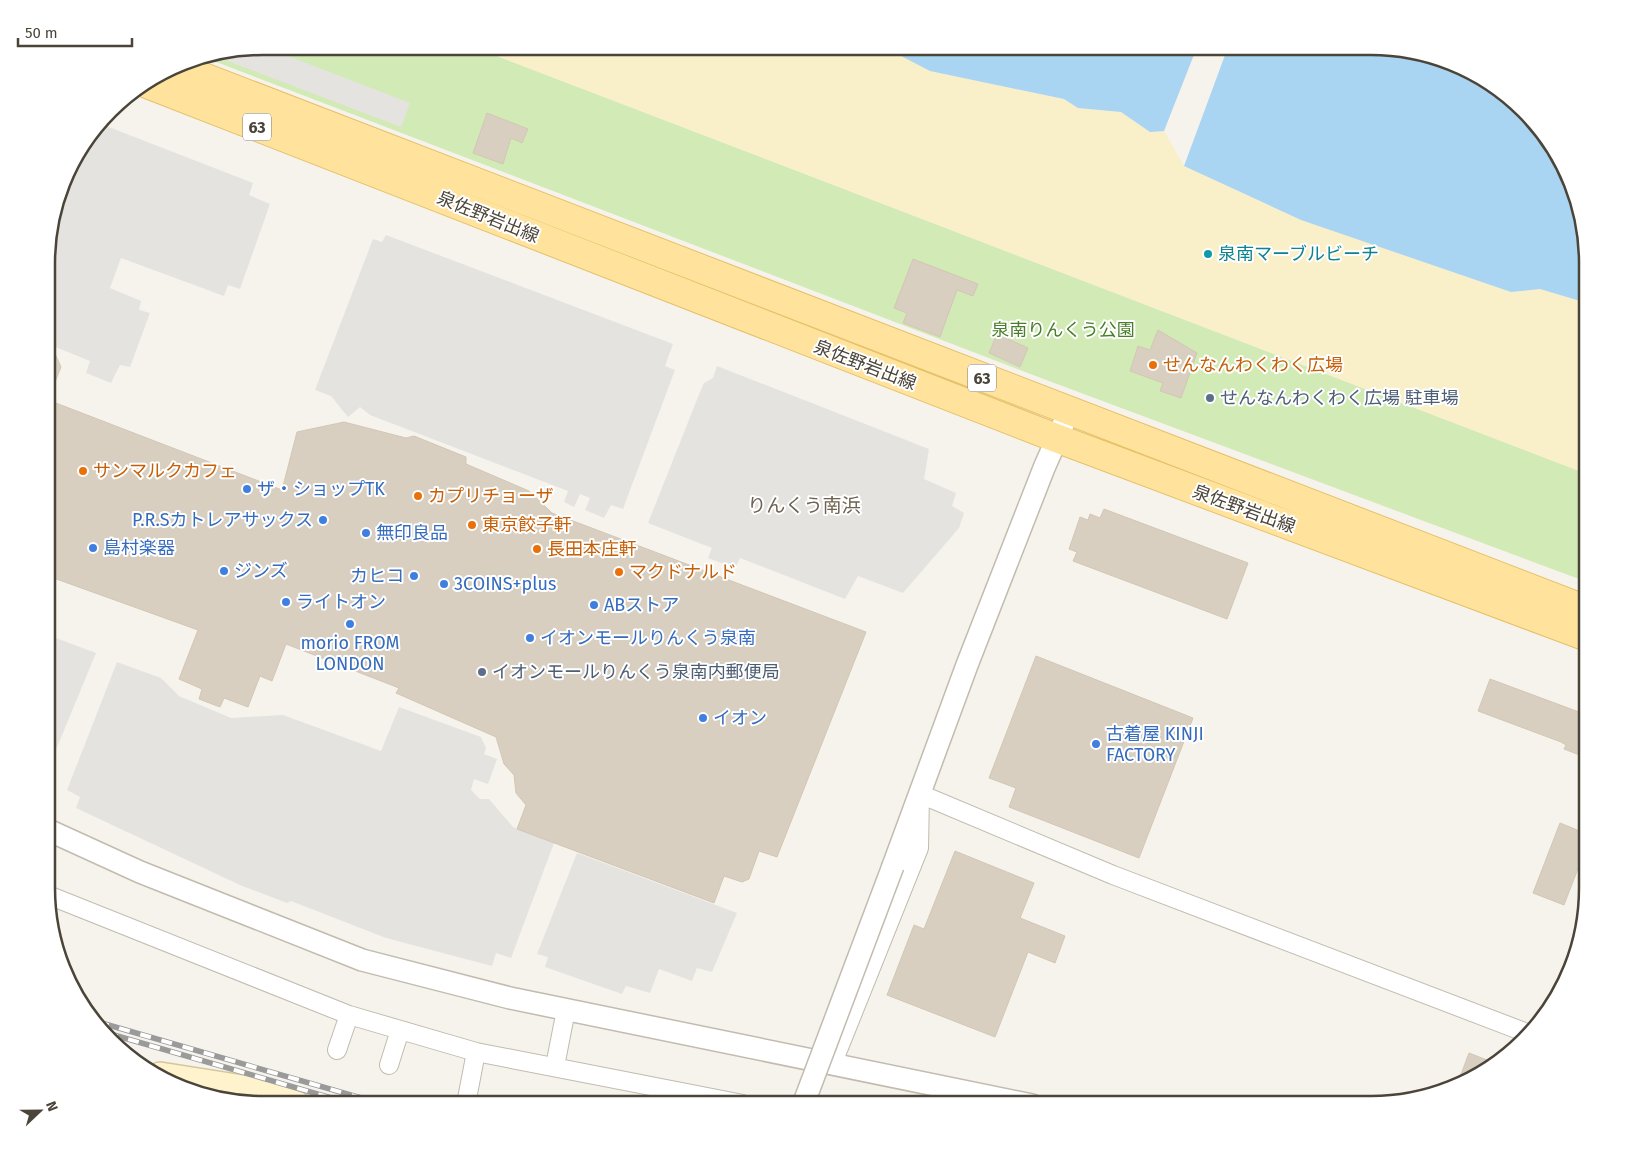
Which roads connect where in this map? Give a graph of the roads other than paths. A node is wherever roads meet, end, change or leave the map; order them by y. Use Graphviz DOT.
graph roads {
  1 [pos="186,70"];
  2 [pos="153,87"];
  3 [pos="1069,411"];
  4 [pos="1056,438"];
  5 [pos="1579,607"];
  6 [pos="1579,634"];
  7 [pos="920,794"];
  8 [pos="55,833"];
  9 [pos="55,898"];
  10 [pos="566,1010"];
  11 [pos="348,1015"];
  12 [pos="400,1030"];
  13 [pos="1522,1031"];
  14 [pos="337,1050"];
  15 [pos="476,1052"];
  16 [pos="388,1065"];
  17 [pos="832,1065"];
  18 [pos="554,1066"];
  19 [pos="179,1078"];
  20 [pos="273,1096"];
  21 [pos="468,1096"];
  22 [pos="692,1096"];
  23 [pos="806,1096"];
  24 [pos="987,1096"];
  1 -- 3 [label="main road, 泉佐野岩出線 / 63"];
  2 -- 4 [label="main road, 泉佐野岩出線 / 63"];
  3 -- 4 [label="street"];
  3 -- 5 [label="main road, 泉佐野岩出線 / 63"];
  4 -- 6 [label="main road, 泉佐野岩出線 / 63"];
  4 -- 7 [label="street"];
  7 -- 13 [label="street"];
  7 -- 17 [label="street"];
  7 -- 23 [label="street, bridge"];
  8 -- 10 [label="street"];
  9 -- 11 [label="street"];
  10 -- 17 [label="street"];
  10 -- 18 [label="street"];
  11 -- 12 [label="street"];
  11 -- 14 [label="street"];
  12 -- 15 [label="street"];
  12 -- 16 [label="street"];
  15 -- 18 [label="street"];
  15 -- 21 [label="street"];
  17 -- 24 [label="street"];
  18 -- 22 [label="street"];
  19 -- 20 [label="main road"];
}
